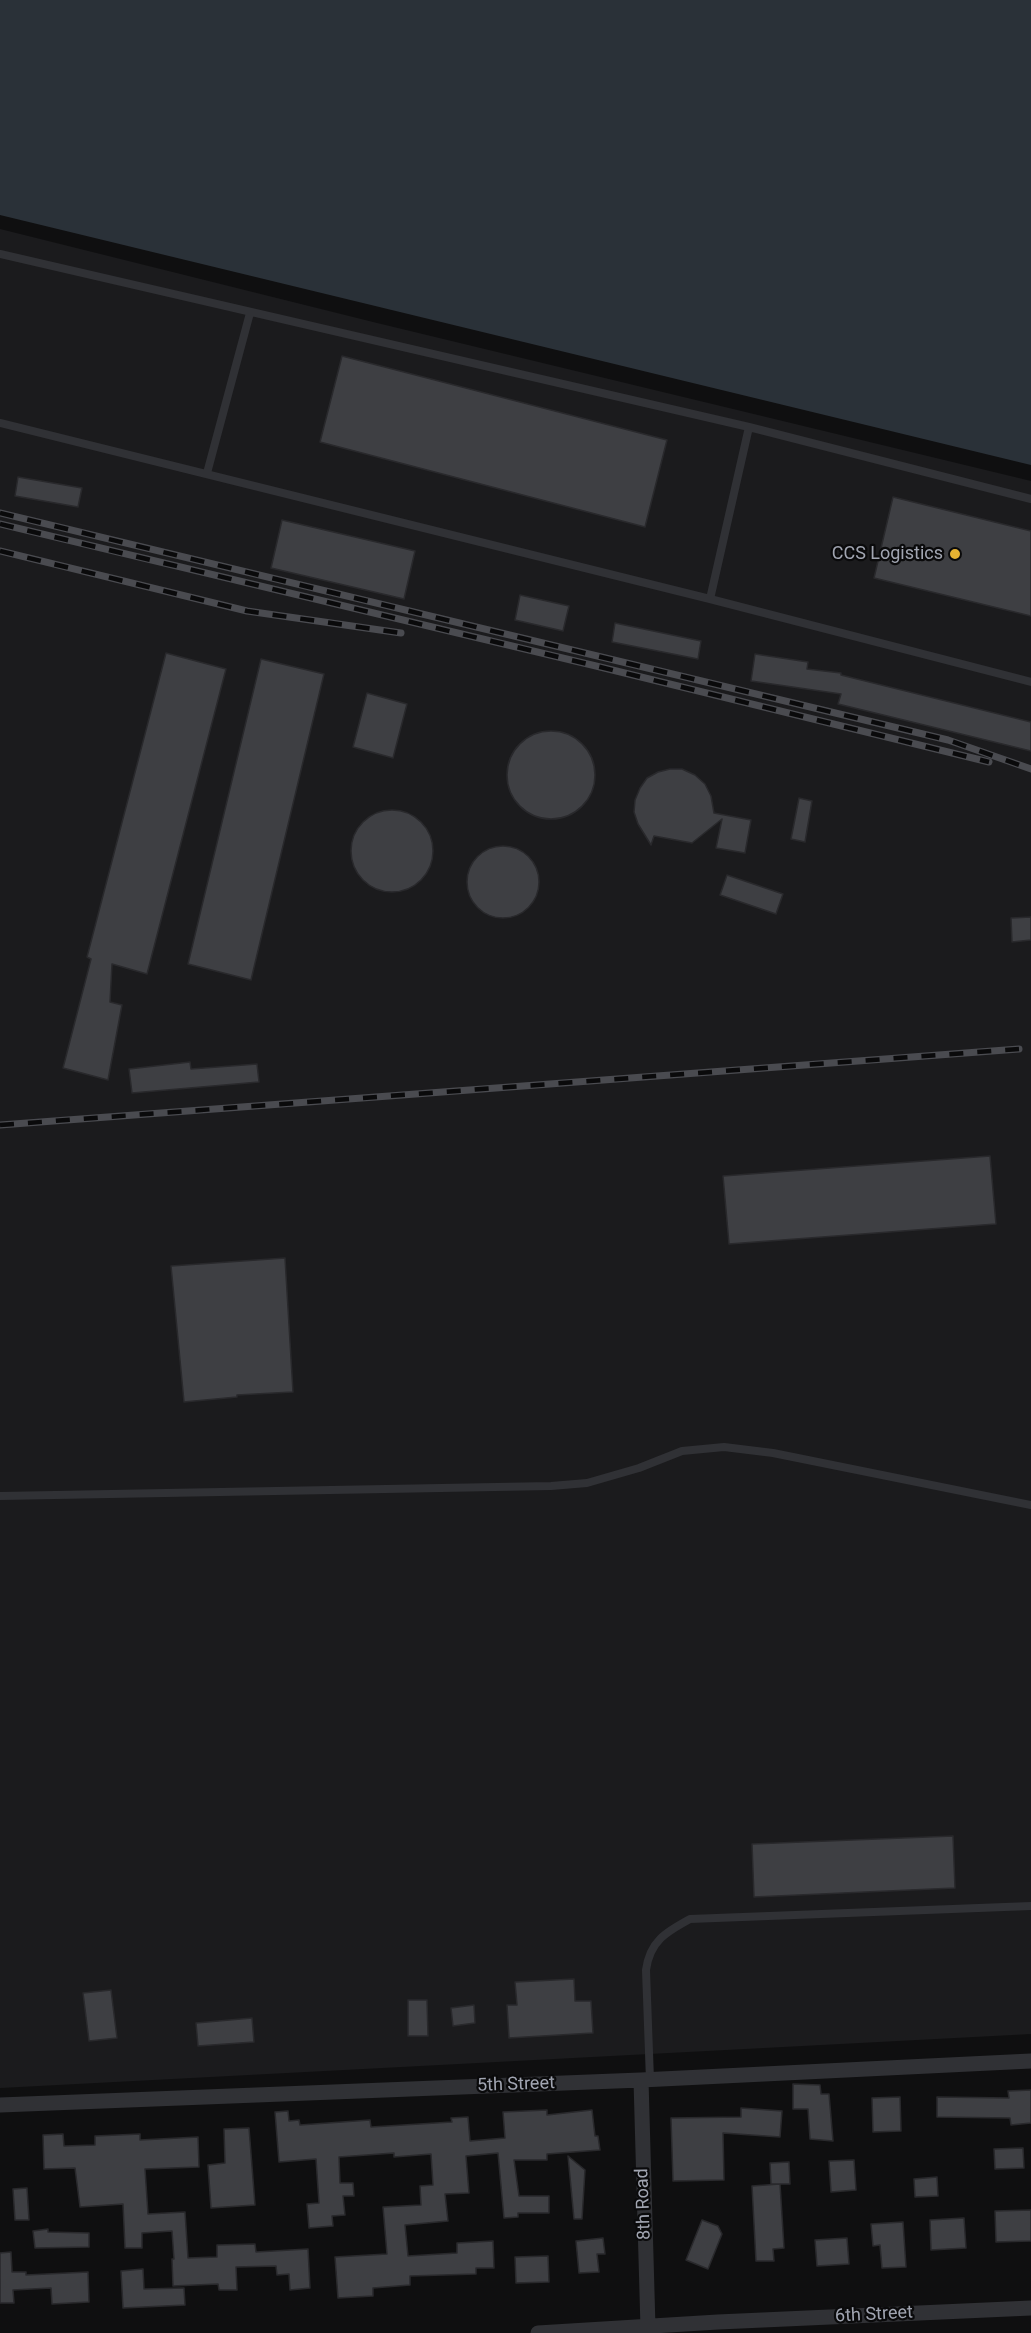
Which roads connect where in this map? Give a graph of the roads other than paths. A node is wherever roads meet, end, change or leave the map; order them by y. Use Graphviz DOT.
graph roads {
  1 [pos="0,254"];
  2 [pos="250,313"];
  3 [pos="0,423"];
  4 [pos="749,427"];
  5 [pos="207,473"];
  6 [pos="1031,499"];
  7 [pos="710,599"];
  8 [pos="1031,682"];
  9 [pos="0,1496"];
  10 [pos="1031,1505"];
  11 [pos="1031,1906"];
  12 [pos="1031,2061"];
  13 [pos="645,2080"];
  14 [pos="0,2105"];
  15 [pos="1031,2308"];
  16 [pos="718,2327"];
  17 [pos="648,2328"];
  18 [pos="538,2333"];
  1 -- 2 [label="lane"];
  2 -- 4 [label="lane"];
  2 -- 5 [label="lane"];
  3 -- 5 [label="lane"];
  4 -- 6 [label="lane"];
  4 -- 7 [label="lane"];
  5 -- 7 [label="lane"];
  7 -- 8 [label="lane"];
  9 -- 10 [label="lane"];
  11 -- 13 [label="lane"];
  12 -- 13 [label="street, 5th Street"];
  13 -- 14 [label="street, 5th Street"];
  13 -- 17 [label="street, 8th Road"];
  15 -- 16 [label="street, 6th Street"];
  16 -- 17 [label="street, 6th Street"];
  17 -- 18 [label="street, 6th Street"];
}
